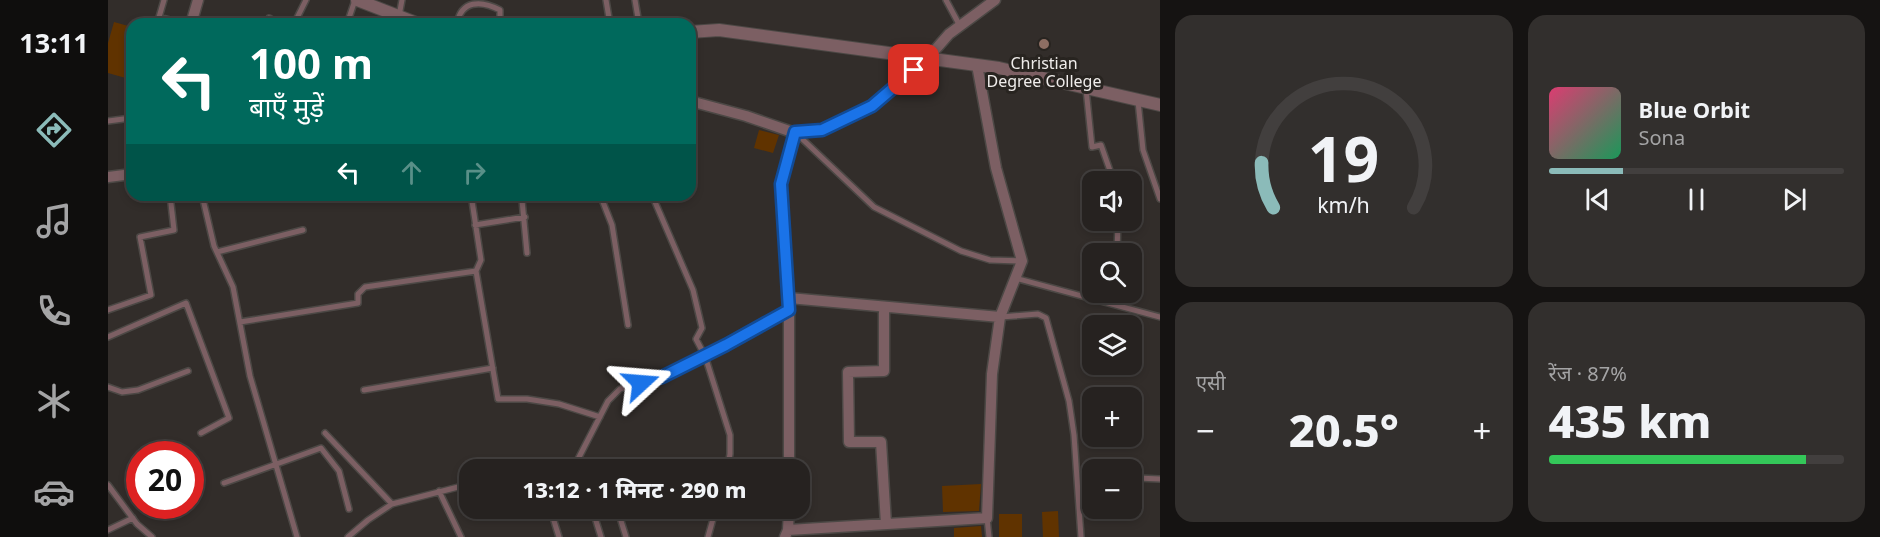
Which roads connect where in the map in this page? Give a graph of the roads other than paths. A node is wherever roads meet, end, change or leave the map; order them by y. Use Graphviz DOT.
graph roads {
  1 [pos="164,0"];
  2 [pos="198,0"];
  3 [pos="306,0"];
  4 [pos="356,0"];
  5 [pos="402,0"];
  6 [pos="606,0"];
  7 [pos="635,0"];
  8 [pos="946,0"];
  9 [pos="995,0"];
  10 [pos="159,17"];
  11 [pos="163,18"];
  12 [pos="193,18"];
  13 [pos="297,18"];
  14 [pos="349,18"];
  15 [pos="396,18"];
  16 [pos="403,18"];
  17 [pos="458,18"];
  18 [pos="500,18"];
  19 [pos="609,18"];
  20 [pos="638,18"];
  21 [pos="960,26"];
  22 [pos="696,32"];
  23 [pos="928,58"];
  24 [pos="977,65"];
  25 [pos="1086,88"];
  26 [pos="1138,101"];
  27 [pos="696,103"];
  28 [pos="1160,105"];
  29 [pos="126,119"];
  30 [pos="108,121"];
  31 [pos="795,132"];
  32 [pos="1110,171"];
  33 [pos="126,175"];
  34 [pos="108,177"];
  35 [pos="1160,199"];
  36 [pos="171,201"];
  37 [pos="203,201"];
  38 [pos="472,201"];
  39 [pos="522,201"];
  40 [pos="603,201"];
  41 [pos="655,201"];
  42 [pos="525,217"];
  43 [pos="475,225"];
  44 [pos="303,230"];
  45 [pos="218,252"];
  46 [pos="527,253"];
  47 [pos="1022,261"];
  48 [pos="476,271"];
  49 [pos="1016,278"];
  50 [pos="1082,295"];
  51 [pos="789,298"];
  52 [pos="1112,303"];
  53 [pos="884,307"];
  54 [pos="108,310"];
  55 [pos="789,310"];
  56 [pos="1000,317"];
  57 [pos="1160,317"];
  58 [pos="240,321"];
  59 [pos="628,325"];
  60 [pos="108,337"];
  61 [pos="705,356"];
  62 [pos="493,368"];
  63 [pos="189,371"];
  64 [pos="108,387"];
  65 [pos="364,390"];
  66 [pos="600,417"];
  67 [pos="201,433"];
  68 [pos="325,433"];
  69 [pos="580,459"];
  70 [pos="728,459"];
  71 [pos="789,459"];
  72 [pos="277,464"];
  73 [pos="1142,478"];
  74 [pos="1160,479"];
  75 [pos="224,483"];
  76 [pos="108,485"];
  77 [pos="459,487"];
  78 [pos="439,492"];
  79 [pos="392,504"];
  80 [pos="126,509"];
  81 [pos="350,509"];
  82 [pos="987,518"];
  83 [pos="131,519"];
  84 [pos="134,519"];
  85 [pos="553,519"];
  86 [pos="595,519"];
  87 [pos="620,519"];
  88 [pos="713,519"];
  89 [pos="886,524"];
  90 [pos="108,530"];
  91 [pos="787,533"];
  92 [pos="152,537"];
  93 [pos="297,537"];
  94 [pos="348,537"];
  95 [pos="461,537"];
  96 [pos="559,537"];
  97 [pos="601,537"];
  98 [pos="626,537"];
  99 [pos="708,537"];
  100 [pos="989,537"];
  101 [pos="1081,537"];
  1 -- 10 [label="lane"];
  2 -- 12 [label="street"];
  3 -- 13 [label="lane"];
  4 -- 14 [label="lane"];
  4 -- 15 [label="street"];
  5 -- 16 [label="lane"];
  6 -- 19 [label="lane"];
  7 -- 20 [label="lane"];
  8 -- 21 [label="lane"];
  9 -- 21 [label="street"];
  10 -- 11 [label="lane"];
  17 -- 18 [label="lane"];
  21 -- 23 [label="street"];
  22 -- 23 [label="street"];
  23 -- 24 [label="street"];
  23 -- 31 [label="street"];
  24 -- 25 [label="street"];
  24 -- 47 [label="street"];
  25 -- 26 [label="street"];
  25 -- 32 [label="lane"];
  26 -- 28 [label="street"];
  26 -- 35 [label="lane"];
  27 -- 31 [label="street"];
  29 -- 30 [label="lane"];
  31 -- 47 [label="lane"];
  31 -- 51 [label="street"];
  33 -- 34 [label="street"];
  36 -- 54 [label="lane"];
  37 -- 45 [label="lane"];
  38 -- 43 [label="lane"];
  39 -- 42 [label="lane"];
  40 -- 59 [label="lane"];
  41 -- 61 [label="lane"];
  42 -- 43 [label="lane"];
  42 -- 46 [label="lane"];
  43 -- 48 [label="lane"];
  44 -- 45 [label="lane"];
  45 -- 58 [label="lane"];
  47 -- 49 [label="street"];
  48 -- 58 [label="lane"];
  48 -- 62 [label="lane"];
  49 -- 50 [label="lane"];
  49 -- 56 [label="street"];
  51 -- 53 [label="street"];
  51 -- 55 [label="street"];
  52 -- 57 [label="lane"];
  53 -- 56 [label="street"];
  53 -- 89 [label="street"];
  55 -- 61 [label="lane"];
  55 -- 71 [label="street"];
  56 -- 82 [label="street"];
  56 -- 101 [label="lane"];
  58 -- 72 [label="lane"];
  60 -- 67 [label="lane"];
  61 -- 66 [label="lane"];
  61 -- 70 [label="lane"];
  62 -- 65 [label="lane"];
  62 -- 66 [label="lane"];
  63 -- 64 [label="lane"];
  66 -- 69 [label="lane"];
  68 -- 79 [label="lane"];
  72 -- 75 [label="lane"];
  72 -- 81 [label="lane"];
  72 -- 93 [label="lane"];
  73 -- 74 [label="lane"];
  76 -- 80 [label="lane"];
  77 -- 78 [label="lane"];
  78 -- 79 [label="lane"];
  78 -- 95 [label="lane"];
  79 -- 94 [label="lane"];
  82 -- 89 [label="street"];
  82 -- 100 [label="lane"];
  83 -- 90 [label="lane"];
  84 -- 92 [label="lane"];
  85 -- 96 [label="lane"];
  86 -- 97 [label="lane"];
  87 -- 98 [label="lane"];
  88 -- 99 [label="lane"];
  89 -- 91 [label="street"];
}
